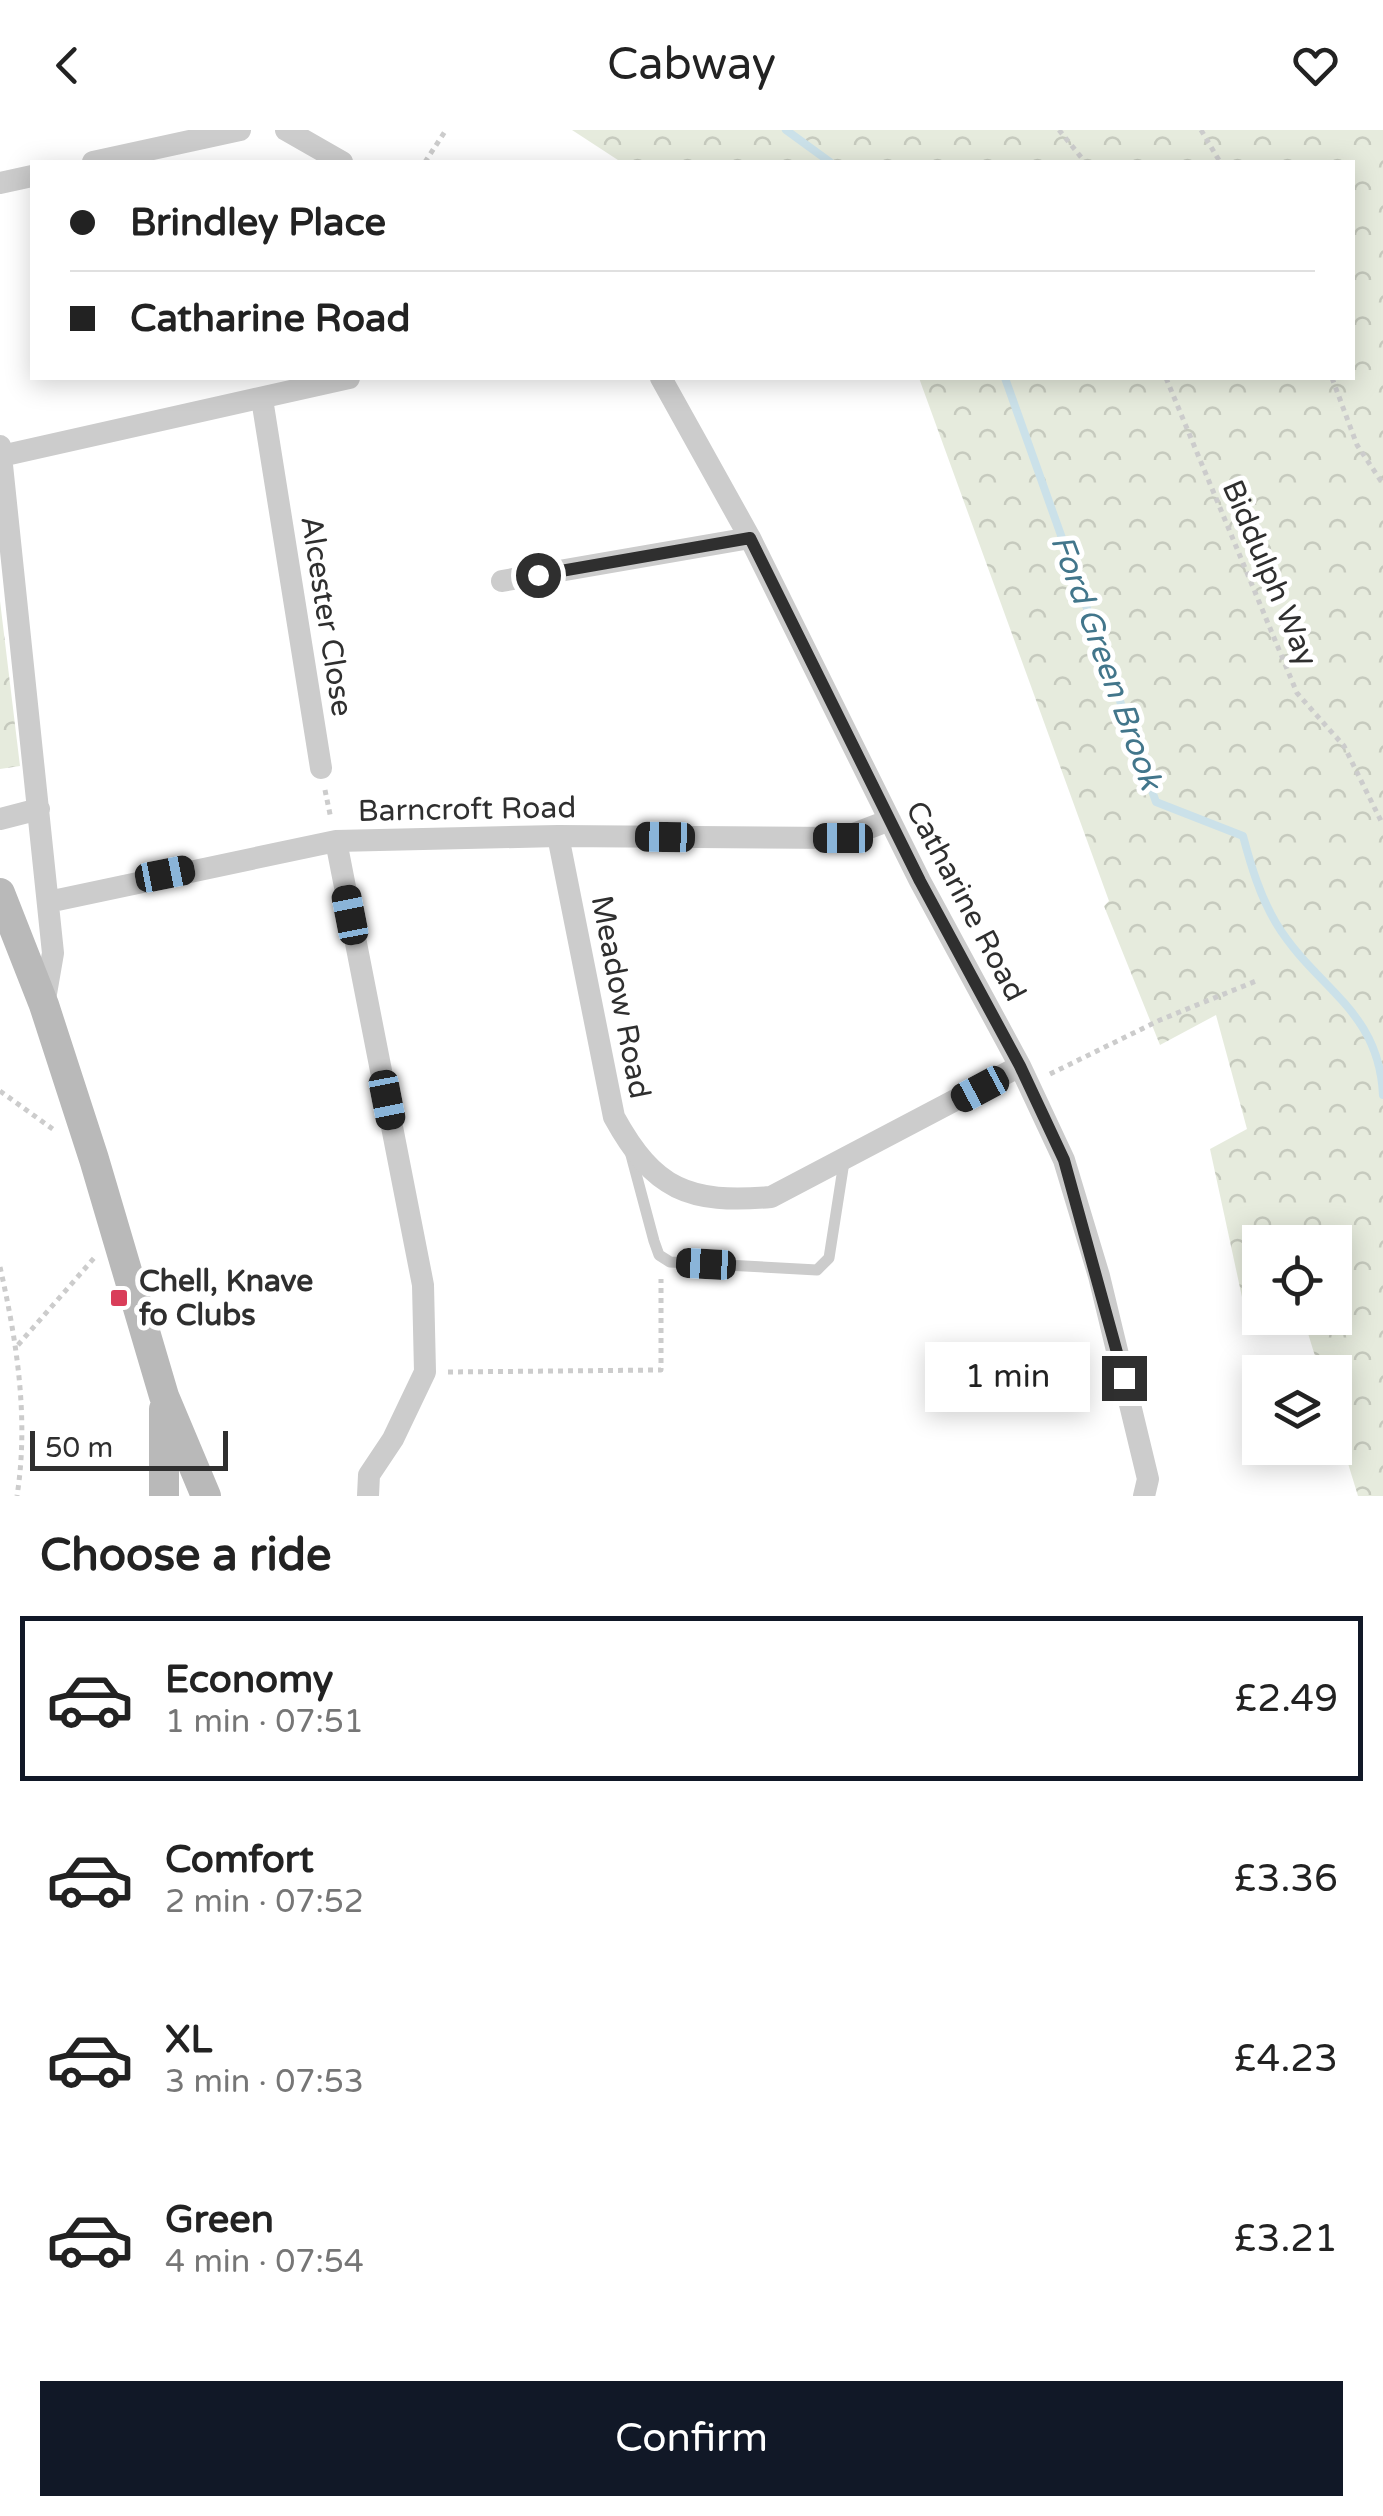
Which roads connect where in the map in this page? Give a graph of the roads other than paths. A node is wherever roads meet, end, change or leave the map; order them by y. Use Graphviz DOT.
graph roads {
  1 [pos="240,130"];
  2 [pos="286,130"];
  3 [pos="101,160"];
  4 [pos="338,160"];
  5 [pos="30,176"];
  6 [pos="0,183"];
  7 [pos="342,380"];
  8 [pos="662,380"];
  9 [pos="262,399"];
  10 [pos="0,446"];
  11 [pos="1,456"];
  12 [pos="750,538"];
  13 [pos="502,581"];
  14 [pos="321,768"];
  15 [pos="38,809"];
  16 [pos="0,819"];
  17 [pos="890,820"];
  18 [pos="558,836"];
  19 [pos="336,842"];
  20 [pos="1,902"];
  21 [pos="48,902"];
  22 [pos="44,1005"];
  23 [pos="1025,1075"];
  24 [pos="627,1141"];
  25 [pos="844,1162"];
  26 [pos="164,1396"];
  27 [pos="1146,1488"];
  28 [pos="164,1496"];
  29 [pos="206,1496"];
  30 [pos="368,1496"];
  1 -- 3 [label="street"];
  2 -- 4 [label="street"];
  5 -- 6 [label="street"];
  7 -- 9 [label="street"];
  8 -- 12 [label="street, Catharine Road"];
  9 -- 11 [label="street"];
  9 -- 14 [label="street, Alcester Close"];
  10 -- 11 [label="street"];
  11 -- 15 [label="street"];
  12 -- 13 [label="street"];
  12 -- 17 [label="street, Catharine Road"];
  15 -- 16 [label="street"];
  15 -- 21 [label="street"];
  17 -- 18 [label="street, Barncroft Road"];
  17 -- 23 [label="street, Catharine Road"];
  18 -- 19 [label="street, Barncroft Road"];
  18 -- 24 [label="street, Meadow Road"];
  19 -- 21 [label="street, Barncroft Road"];
  19 -- 30 [label="street"];
  20 -- 22 [label="street"];
  21 -- 22 [label="street"];
  22 -- 26 [label="street"];
  23 -- 25 [label="street, Meadow Road"];
  23 -- 27 [label="street, Catharine Road"];
  24 -- 25 [label="street, Meadow Road"];
  24 -- 25 [label="lane"];
  26 -- 28 [label="street"];
  26 -- 29 [label="street"];
}
